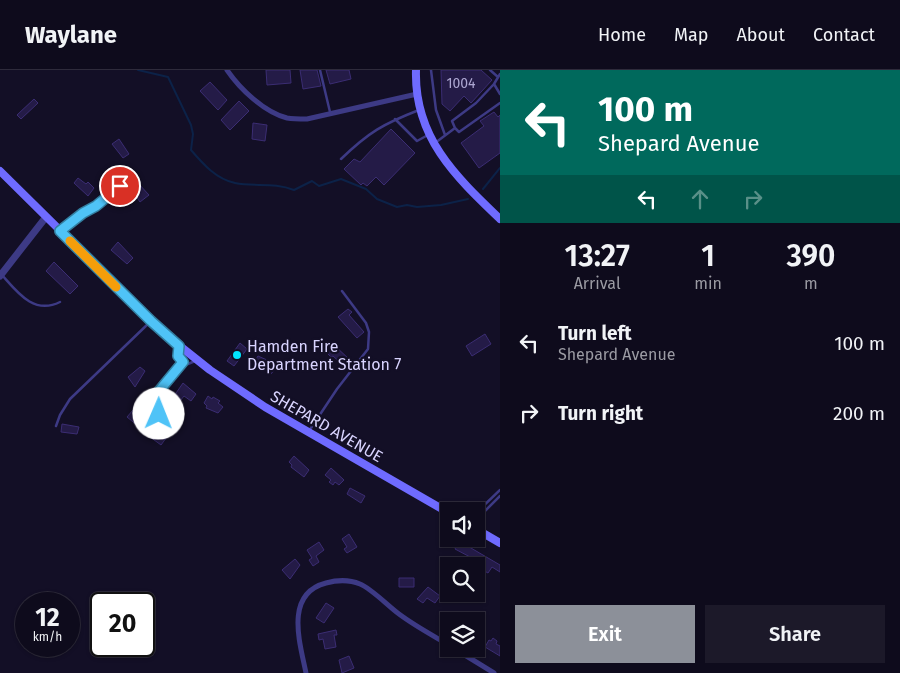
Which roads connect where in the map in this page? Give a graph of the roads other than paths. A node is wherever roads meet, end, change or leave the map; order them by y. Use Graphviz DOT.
graph roads {
  1 [pos="227,70"];
  2 [pos="320,70"];
  3 [pos="416,70"];
  4 [pos="431,70"];
  5 [pos="490,70"];
  6 [pos="499,76"];
  7 [pos="494,84"];
  8 [pos="417,94"];
  9 [pos="500,94"];
  10 [pos="500,103"];
  11 [pos="420,109"];
  12 [pos="331,114"];
  13 [pos="395,119"];
  14 [pos="454,128"];
  15 [pos="429,134"];
  16 [pos="445,135"];
  17 [pos="434,144"];
  18 [pos="341,159"];
  19 [pos="0,171"];
  20 [pos="123,185"];
  21 [pos="46,217"];
  22 [pos="500,219"];
  23 [pos="60,231"];
  24 [pos="1,275"];
  25 [pos="342,291"];
  26 [pos="60,302"];
  27 [pos="151,321"];
  28 [pos="179,346"];
  29 [pos="197,359"];
  30 [pos="183,362"];
  31 [pos="154,397"];
  32 [pos="56,426"];
  33 [pos="308,432"];
  34 [pos="500,490"];
  35 [pos="500,496"];
  36 [pos="485,504"];
  37 [pos="440,508"];
  38 [pos="485,511"];
  39 [pos="485,534"];
  40 [pos="500,543"];
  41 [pos="440,639"];
  42 [pos="469,657"];
  43 [pos="486,667"];
  44 [pos="306,673"];
  45 [pos="482,673"];
  46 [pos="494,673"];
  1 -- 12 [label="street"];
  2 -- 12 [label="lane"];
  3 -- 8 [label="main road"];
  4 -- 16 [label="lane"];
  5 -- 6 [label="lane"];
  6 -- 7 [label="lane"];
  7 -- 9 [label="lane"];
  7 -- 14 [label="lane"];
  8 -- 11 [label="main road"];
  8 -- 12 [label="street"];
  10 -- 14 [label="lane"];
  11 -- 13 [label="lane"];
  11 -- 15 [label="main road"];
  13 -- 15 [label="lane"];
  13 -- 18 [label="lane"];
  14 -- 16 [label="lane"];
  15 -- 17 [label="main road"];
  16 -- 17 [label="lane"];
  17 -- 22 [label="main road"];
  19 -- 21 [label="main road, SHEPARD AVENUE"];
  20 -- 23 [label="lane"];
  21 -- 23 [label="main road, SHEPARD AVENUE"];
  21 -- 24 [label="street"];
  23 -- 27 [label="main road, SHEPARD AVENUE"];
  24 -- 26 [label="lane"];
  25 -- 33 [label="lane"];
  27 -- 28 [label="main road, SHEPARD AVENUE"];
  27 -- 32 [label="lane"];
  28 -- 29 [label="main road, SHEPARD AVENUE"];
  28 -- 30 [label="lane"];
  29 -- 30 [label="lane"];
  29 -- 33 [label="main road, SHEPARD AVENUE"];
  30 -- 31 [label="lane"];
  31 -- 31 [label="lane"];
  33 -- 37 [label="main road, SHEPARD AVENUE"];
  34 -- 36 [label="lane"];
  35 -- 38 [label="lane"];
  39 -- 40 [label="main road"];
  41 -- 44 [label="street"];
  42 -- 43 [label="street"];
  43 -- 45 [label="street"];
  43 -- 46 [label="street"];
}
